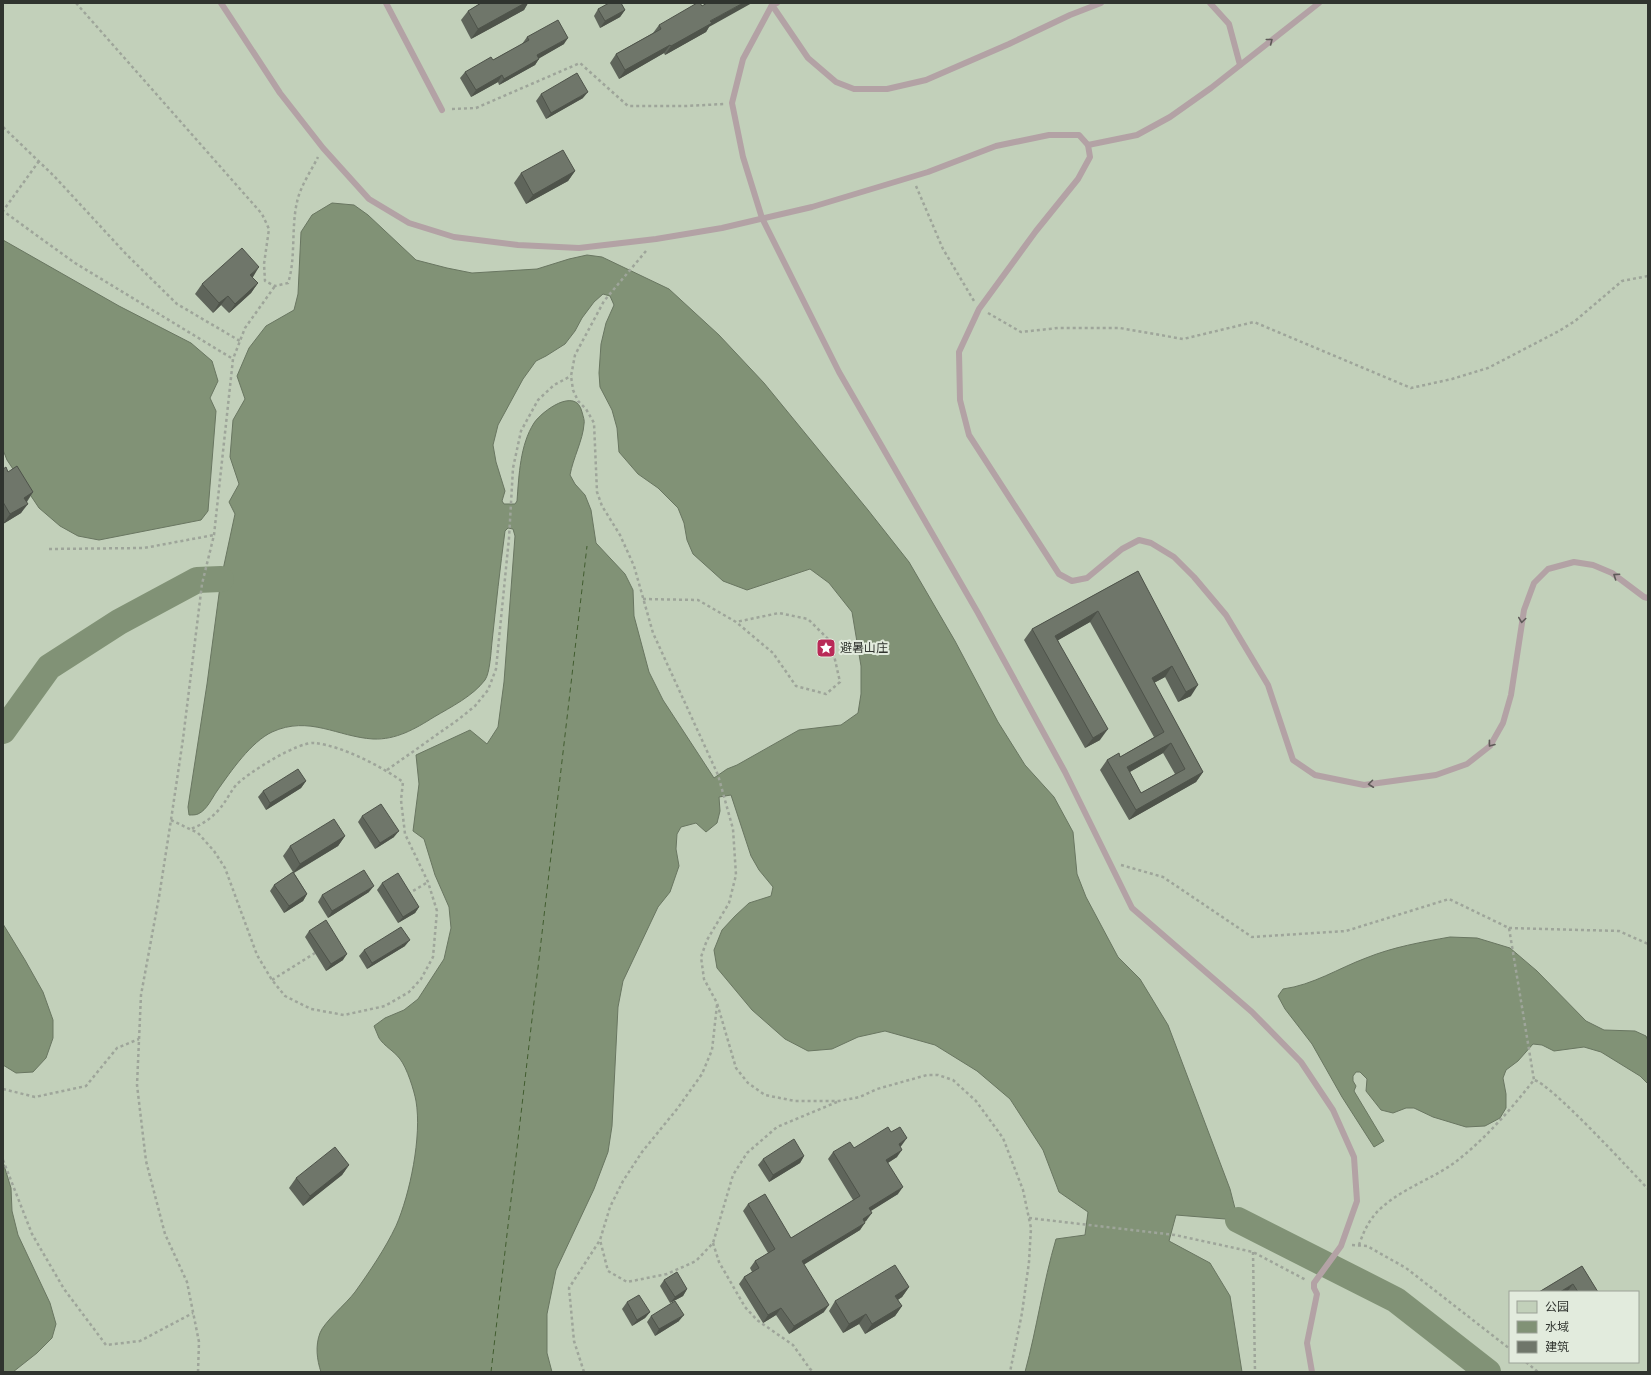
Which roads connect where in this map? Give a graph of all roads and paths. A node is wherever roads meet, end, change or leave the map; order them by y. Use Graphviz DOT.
graph roads {
  1 [pos="76,3"];
  2 [pos="221,3"];
  3 [pos="386,3"];
  4 [pos="1101,3"];
  5 [pos="1210,3"];
  6 [pos="1320,3"];
  7 [pos="774,4"];
  8 [pos="1240,65"];
  9 [pos="732,103"];
  10 [pos="442,110"];
  11 [pos="3,128"];
  12 [pos="1088,145"];
  13 [pos="323,148"];
  14 [pos="39,161"];
  15 [pos="911,176"];
  16 [pos="762,218"];
  17 [pos="656,239"];
  18 [pos="1648,276"];
  19 [pos="275,286"];
  20 [pos="979,308"];
  21 [pos="240,341"];
  22 [pos="233,359"];
  23 [pos="571,376"];
  24 [pos="214,535"];
  25 [pos="49,549"];
  26 [pos="1648,598"];
  27 [pos="643,599"];
  28 [pos="736,622"];
  29 [pos="387,770"];
  30 [pos="171,820"];
  31 [pos="192,829"];
  32 [pos="1109,861"];
  33 [pos="428,882"];
  34 [pos="404,896"];
  35 [pos="1509,928"];
  36 [pos="1648,944"];
  37 [pos="315,953"];
  38 [pos="272,980"];
  39 [pos="717,1003"];
  40 [pos="139,1039"];
  41 [pos="1534,1080"];
  42 [pos="3,1089"];
  43 [pos="839,1101"];
  44 [pos="3,1160"];
  45 [pos="1648,1189"];
  46 [pos="1029,1218"];
  47 [pos="600,1240"];
  48 [pos="712,1243"];
  49 [pos="1359,1245"];
  50 [pos="1341,1246"];
  51 [pos="1253,1252"];
  52 [pos="1314,1283"];
  53 [pos="193,1313"];
  54 [pos="1509,1347"];
  55 [pos="1527,1363"];
  56 [pos="198,1372"];
  57 [pos="584,1372"];
  58 [pos="814,1372"];
  59 [pos="1010,1372"];
  60 [pos="1255,1372"];
  61 [pos="1312,1372"];
  62 [pos="1538,1372"];
  1 -- 19 [label="path"];
  2 -- 13 [label="lane"];
  3 -- 10 [label="lane"];
  4 -- 7 [label="lane"];
  5 -- 8 [label="lane"];
  8 -- 6 [label="lane, one-way"];
  7 -- 9 [label="lane"];
  8 -- 12 [label="lane"];
  9 -- 10 [label="path"];
  9 -- 16 [label="lane"];
  11 -- 14 [label="path"];
  12 -- 15 [label="lane"];
  12 -- 20 [label="lane"];
  13 -- 17 [label="lane"];
  13 -- 19 [label="path"];
  14 -- 21 [label="path"];
  14 -- 22 [label="path"];
  15 -- 16 [label="lane"];
  15 -- 20 [label="path"];
  16 -- 17 [label="lane"];
  16 -- 32 [label="lane"];
  17 -- 23 [label="path"];
  18 -- 20 [label="path"];
  19 -- 21 [label="path"];
  26 -- 20 [label="lane, one-way"];
  21 -- 22 [label="path"];
  22 -- 24 [label="path"];
  23 -- 27 [label="path"];
  23 -- 29 [label="path"];
  24 -- 25 [label="path"];
  24 -- 30 [label="path"];
  27 -- 28 [label="path"];
  27 -- 39 [label="path"];
  28 -- 28 [label="path"];
  29 -- 31 [label="path"];
  29 -- 33 [label="path"];
  30 -- 31 [label="path"];
  30 -- 40 [label="path"];
  31 -- 38 [label="path"];
  32 -- 35 [label="path"];
  32 -- 50 [label="lane"];
  33 -- 34 [label="path"];
  33 -- 38 [label="path"];
  35 -- 36 [label="path"];
  35 -- 41 [label="path"];
  37 -- 38 [label="path"];
  39 -- 43 [label="path"];
  39 -- 47 [label="path"];
  40 -- 42 [label="path"];
  40 -- 53 [label="path"];
  41 -- 45 [label="path"];
  41 -- 49 [label="path"];
  43 -- 46 [label="path"];
  43 -- 48 [label="path"];
  44 -- 53 [label="path"];
  46 -- 51 [label="path"];
  46 -- 59 [label="path"];
  47 -- 48 [label="path"];
  47 -- 57 [label="path"];
  48 -- 58 [label="path"];
  49 -- 50 [label="path"];
  49 -- 54 [label="path"];
  50 -- 52 [label="lane"];
  51 -- 52 [label="path"];
  51 -- 60 [label="path"];
  52 -- 61 [label="lane"];
  53 -- 56 [label="path"];
  55 -- 62 [label="path"];
}
